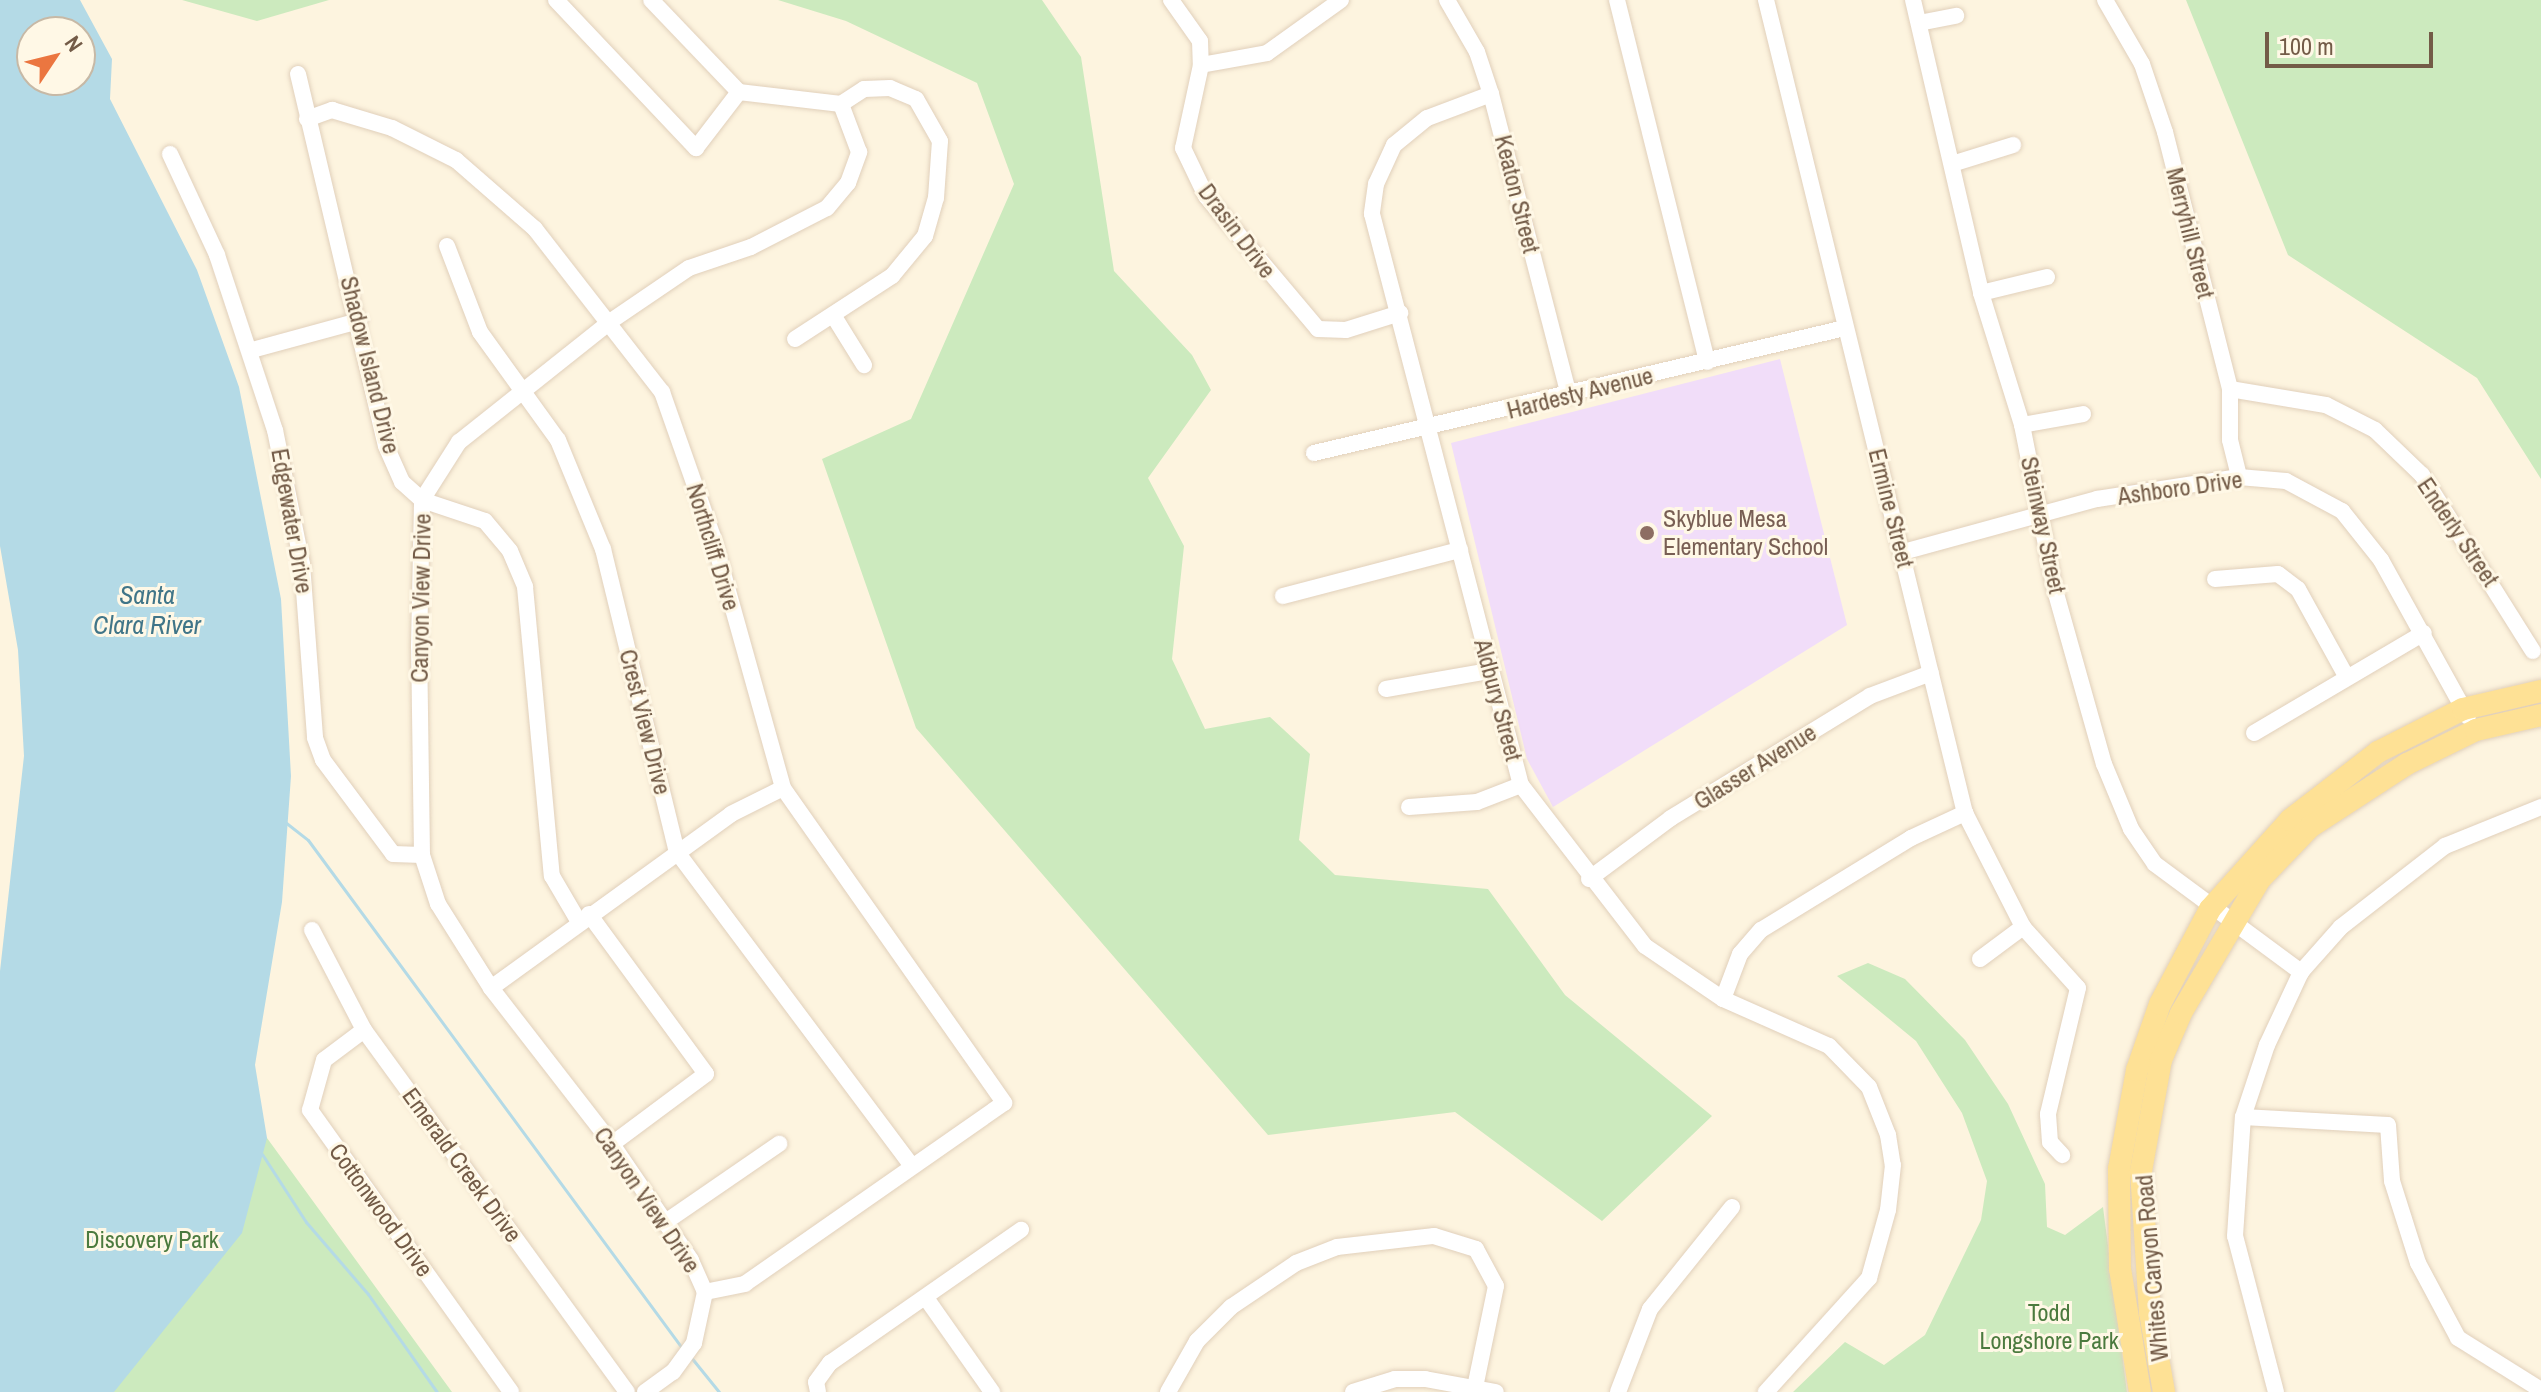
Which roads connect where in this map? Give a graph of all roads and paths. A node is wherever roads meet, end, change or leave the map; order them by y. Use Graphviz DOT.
graph roads {
  1 [pos="556,0"];
  2 [pos="651,0"];
  3 [pos="1171,0"];
  4 [pos="1341,0"];
  5 [pos="1447,0"];
  6 [pos="1617,0"];
  7 [pos="1766,0"];
  8 [pos="1913,0"];
  9 [pos="2105,0"];
  10 [pos="1956,16"];
  11 [pos="1919,23"];
  12 [pos="1201,65"];
  13 [pos="298,74"];
  14 [pos="739,92"];
  15 [pos="1491,94"];
  16 [pos="841,104"];
  17 [pos="307,119"];
  18 [pos="2013,145"];
  19 [pos="170,154"];
  20 [pos="1952,164"];
  21 [pos="447,246"];
  22 [pos="2047,277"];
  23 [pos="1981,293"];
  24 [pos="1400,313"];
  25 [pos="833,315"];
  26 [pos="359,321"];
  27 [pos="611,321"];
  28 [pos="1845,328"];
  29 [pos="795,339"];
  30 [pos="252,350"];
  31 [pos="1707,362"];
  32 [pos="864,365"];
  33 [pos="2230,389"];
  34 [pos="519,393"];
  35 [pos="1569,396"];
  36 [pos="2083,414"];
  37 [pos="2022,425"];
  38 [pos="1430,430"];
  39 [pos="1314,453"];
  40 [pos="2239,477"];
  41 [pos="422,500"];
  42 [pos="2042,517"];
  43 [pos="1460,550"];
  44 [pos="1903,552"];
  45 [pos="2215,579"];
  46 [pos="1283,596"];
  47 [pos="2424,633"];
  48 [pos="2533,651"];
  49 [pos="1489,671"];
  50 [pos="1931,673"];
  51 [pos="2346,676"];
  52 [pos="1386,689"];
  53 [pos="2541,691"];
  54 [pos="2463,709"];
  55 [pos="2541,715"];
  56 [pos="2476,730"];
  57 [pos="2254,733"];
  58 [pos="1521,785"];
  59 [pos="783,788"];
  60 [pos="1409,807"];
  61 [pos="2541,807"];
  62 [pos="1965,813"];
  63 [pos="677,852"];
  64 [pos="422,855"];
  65 [pos="1589,879"];
  66 [pos="2210,909"];
  67 [pos="584,918"];
  68 [pos="2232,924"];
  69 [pos="2023,927"];
  70 [pos="312,930"];
  71 [pos="1980,959"];
  72 [pos="2301,972"];
  73 [pos="491,988"];
  74 [pos="1723,999"];
  75 [pos="364,1030"];
  76 [pos="2243,1117"];
  77 [pos="612,1144"];
  78 [pos="779,1144"];
  79 [pos="2062,1155"];
  80 [pos="910,1164"];
  81 [pos="1732,1207"];
  82 [pos="664,1223"];
  83 [pos="1021,1230"];
  84 [pos="705,1292"];
  85 [pos="926,1298"];
  86 [pos="817,1387"];
  87 [pos="1475,1387"];
  88 [pos="2541,1390"];
  89 [pos="511,1392"];
  90 [pos="627,1392"];
  91 [pos="645,1392"];
  92 [pos="992,1392"];
  93 [pos="1168,1392"];
  94 [pos="1353,1392"];
  95 [pos="1496,1392"];
  96 [pos="1618,1392"];
  97 [pos="1766,1392"];
  98 [pos="2140,1392"];
  99 [pos="2164,1392"];
  100 [pos="2276,1392"];
  1 -- 14 [label="street"];
  2 -- 14 [label="street"];
  3 -- 12 [label="street, Drasin Drive"];
  4 -- 12 [label="street"];
  5 -- 15 [label="street, Keaton Street"];
  6 -- 31 [label="street"];
  7 -- 28 [label="street, Ermine Street"];
  8 -- 11 [label="street, Steinway Street"];
  9 -- 33 [label="street, Merryhill Street"];
  10 -- 11 [label="street"];
  11 -- 20 [label="street, Steinway Street"];
  12 -- 24 [label="street, Drasin Drive"];
  13 -- 17 [label="street, Shadow Island Drive"];
  14 -- 16 [label="street"];
  15 -- 24 [label="street, Aldbury Street"];
  15 -- 35 [label="street, Keaton Street"];
  16 -- 25 [label="street"];
  16 -- 27 [label="street, Canyon View Drive"];
  17 -- 26 [label="street, Shadow Island Drive"];
  17 -- 27 [label="street, Northcliff Drive"];
  18 -- 20 [label="street"];
  19 -- 30 [label="street, Edgewater Drive"];
  20 -- 23 [label="street, Steinway Street"];
  21 -- 34 [label="street, Crest View Drive"];
  22 -- 23 [label="street"];
  23 -- 37 [label="street, Steinway Street"];
  24 -- 38 [label="street, Aldbury Street"];
  25 -- 29 [label="street"];
  25 -- 32 [label="street"];
  26 -- 30 [label="street"];
  26 -- 41 [label="street, Shadow Island Drive"];
  27 -- 34 [label="street, Canyon View Drive"];
  27 -- 59 [label="street, Northcliff Drive"];
  28 -- 31 [label="street, Hardesty Avenue"];
  28 -- 44 [label="street, Ermine Street"];
  30 -- 64 [label="street, Edgewater Drive"];
  31 -- 35 [label="street, Hardesty Avenue"];
  33 -- 40 [label="street, Merryhill Street"];
  33 -- 48 [label="street, Enderly Street"];
  34 -- 41 [label="street, Canyon View Drive"];
  34 -- 63 [label="street, Crest View Drive"];
  35 -- 38 [label="street, Hardesty Avenue"];
  36 -- 37 [label="street"];
  37 -- 42 [label="street, Steinway Street"];
  38 -- 39 [label="street, Hardesty Avenue"];
  38 -- 43 [label="street, Aldbury Street"];
  40 -- 42 [label="street, Ashboro Drive"];
  40 -- 47 [label="street, Ashboro Drive"];
  41 -- 64 [label="street, Canyon View Drive"];
  41 -- 67 [label="street"];
  42 -- 44 [label="street, Ashboro Drive"];
  42 -- 66 [label="street, Steinway Street"];
  43 -- 46 [label="street"];
  43 -- 49 [label="street, Aldbury Street"];
  44 -- 50 [label="street, Ermine Street"];
  45 -- 51 [label="street"];
  47 -- 51 [label="street"];
  47 -- 54 [label="street, Ashboro Drive"];
  49 -- 52 [label="street"];
  49 -- 58 [label="street, Aldbury Street"];
  50 -- 62 [label="street, Ermine Street"];
  50 -- 65 [label="street, Glasser Avenue"];
  51 -- 57 [label="street"];
  53 -- 54 [label="main road, Whites Canyon Road"];
  54 -- 56 [label="street, Ashboro Drive"];
  54 -- 66 [label="main road, Whites Canyon Road"];
  55 -- 56 [label="main road, Whites Canyon Road"];
  56 -- 68 [label="main road, Whites Canyon Road"];
  58 -- 60 [label="street"];
  58 -- 65 [label="street, Aldbury Street"];
  59 -- 63 [label="street"];
  59 -- 80 [label="street, Northcliff Drive"];
  61 -- 72 [label="street"];
  62 -- 69 [label="street, Ermine Street"];
  62 -- 74 [label="street"];
  63 -- 67 [label="street"];
  63 -- 80 [label="street, Crest View Drive"];
  64 -- 73 [label="street, Canyon View Drive"];
  65 -- 74 [label="street, Aldbury Street"];
  66 -- 68 [label="street, Steinway Street"];
  66 -- 98 [label="main road, Whites Canyon Road"];
  67 -- 73 [label="street"];
  67 -- 77 [label="street"];
  68 -- 72 [label="street, Steinway Street"];
  68 -- 99 [label="main road, Whites Canyon Road"];
  69 -- 71 [label="street"];
  69 -- 79 [label="street, Ermine Street"];
  70 -- 75 [label="street, Emerald Creek Drive"];
  72 -- 76 [label="street"];
  73 -- 77 [label="street, Canyon View Drive"];
  74 -- 97 [label="street, Aldbury Street"];
  75 -- 89 [label="street, Cottonwood Drive"];
  75 -- 90 [label="street, Emerald Creek Drive"];
  76 -- 88 [label="street"];
  76 -- 100 [label="street"];
  77 -- 82 [label="street, Canyon View Drive"];
  78 -- 82 [label="street"];
  80 -- 84 [label="street"];
  81 -- 96 [label="street"];
  82 -- 84 [label="street, Canyon View Drive"];
  83 -- 85 [label="street"];
  84 -- 91 [label="street, Canyon View Drive"];
  85 -- 86 [label="street"];
  85 -- 92 [label="street"];
  87 -- 93 [label="street"];
  87 -- 94 [label="street"];
  87 -- 95 [label="street"];
}
